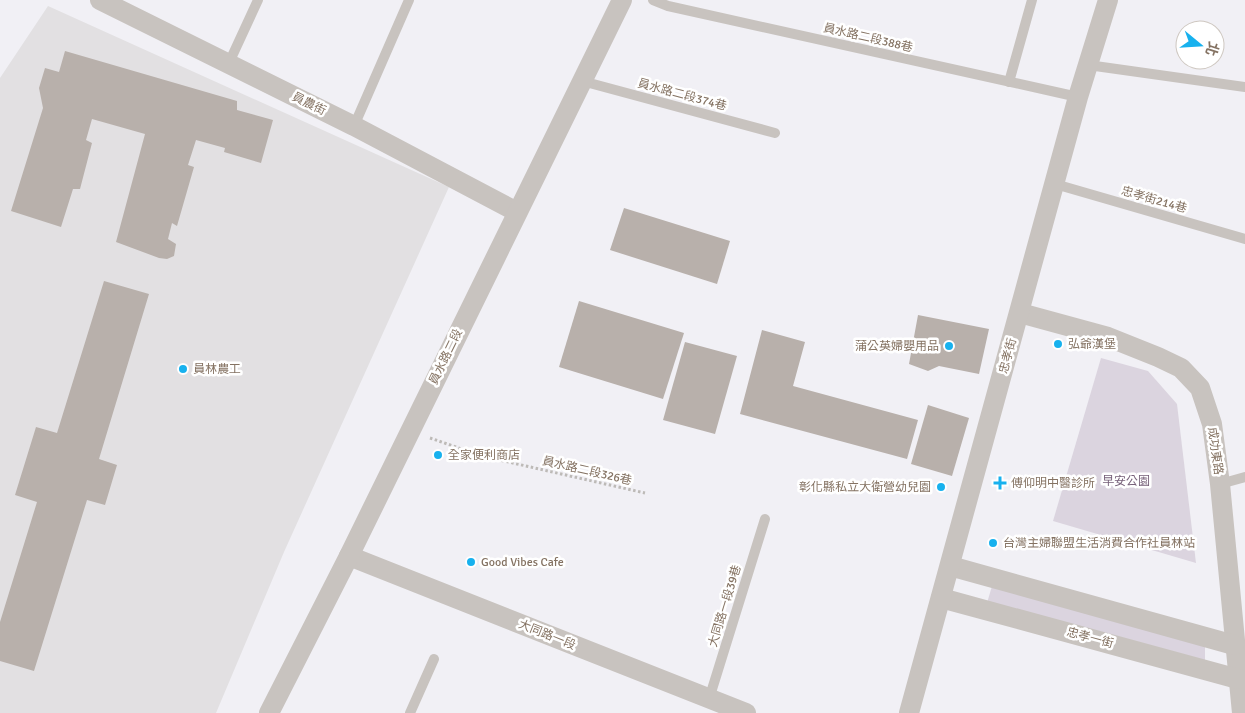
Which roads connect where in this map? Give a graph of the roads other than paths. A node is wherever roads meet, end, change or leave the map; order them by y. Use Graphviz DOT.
graph roads {
  1 [pos="258,0"];
  2 [pos="409,0"];
  3 [pos="622,0"];
  4 [pos="653,0"];
  5 [pos="1032,0"];
  6 [pos="1108,0"];
  7 [pos="105,1"];
  8 [pos="228,65"];
  9 [pos="1088,65"];
  10 [pos="582,80"];
  11 [pos="1009,82"];
  12 [pos="1245,87"];
  13 [pos="1078,98"];
  14 [pos="354,126"];
  15 [pos="775,133"];
  16 [pos="1055,184"];
  17 [pos="517,212"];
  18 [pos="1245,239"];
  19 [pos="1020,313"];
  20 [pos="1245,477"];
  21 [pos="1220,484"];
  22 [pos="765,519"];
  23 [pos="349,556"];
  24 [pos="950,566"];
  25 [pos="941,598"];
  26 [pos="1234,645"];
  27 [pos="434,659"];
  28 [pos="1238,679"];
  29 [pos="709,699"];
  30 [pos="269,713"];
  31 [pos="410,713"];
  32 [pos="746,713"];
  33 [pos="909,713"];
  34 [pos="1242,713"];
  1 -- 8 [label="lane"];
  2 -- 14 [label="lane"];
  3 -- 10 [label="street, 員水路二段"];
  4 -- 11 [label="lane, 員水路二段388巷"];
  5 -- 11 [label="lane"];
  6 -- 9 [label="street, 忠孝街"];
  7 -- 8 [label="street, 員農街"];
  8 -- 14 [label="street, 員農街"];
  9 -- 12 [label="lane"];
  9 -- 13 [label="street, 忠孝街"];
  10 -- 15 [label="lane, 員水路二段374巷"];
  10 -- 17 [label="street, 員水路二段"];
  11 -- 13 [label="lane, 員水路二段388巷"];
  13 -- 16 [label="street, 忠孝街"];
  14 -- 17 [label="street, 員農街"];
  16 -- 18 [label="lane, 忠孝街214巷"];
  16 -- 19 [label="street, 忠孝街"];
  17 -- 23 [label="street, 員水路二段"];
  19 -- 21 [label="street, 成功東路"];
  19 -- 24 [label="street, 忠孝街"];
  20 -- 21 [label="lane"];
  21 -- 26 [label="street, 成功東路"];
  22 -- 29 [label="lane, 大同路一段39巷"];
  23 -- 29 [label="street, 大同路一段"];
  23 -- 30 [label="street, 員水路二段"];
  24 -- 25 [label="street, 忠孝街"];
  24 -- 26 [label="street"];
  25 -- 28 [label="street, 忠孝一街"];
  25 -- 33 [label="street, 忠孝街"];
  26 -- 28 [label="street, 成功東路"];
  27 -- 31 [label="lane"];
  28 -- 34 [label="street, 成功東路"];
  29 -- 32 [label="street, 大同路一段"];
}
